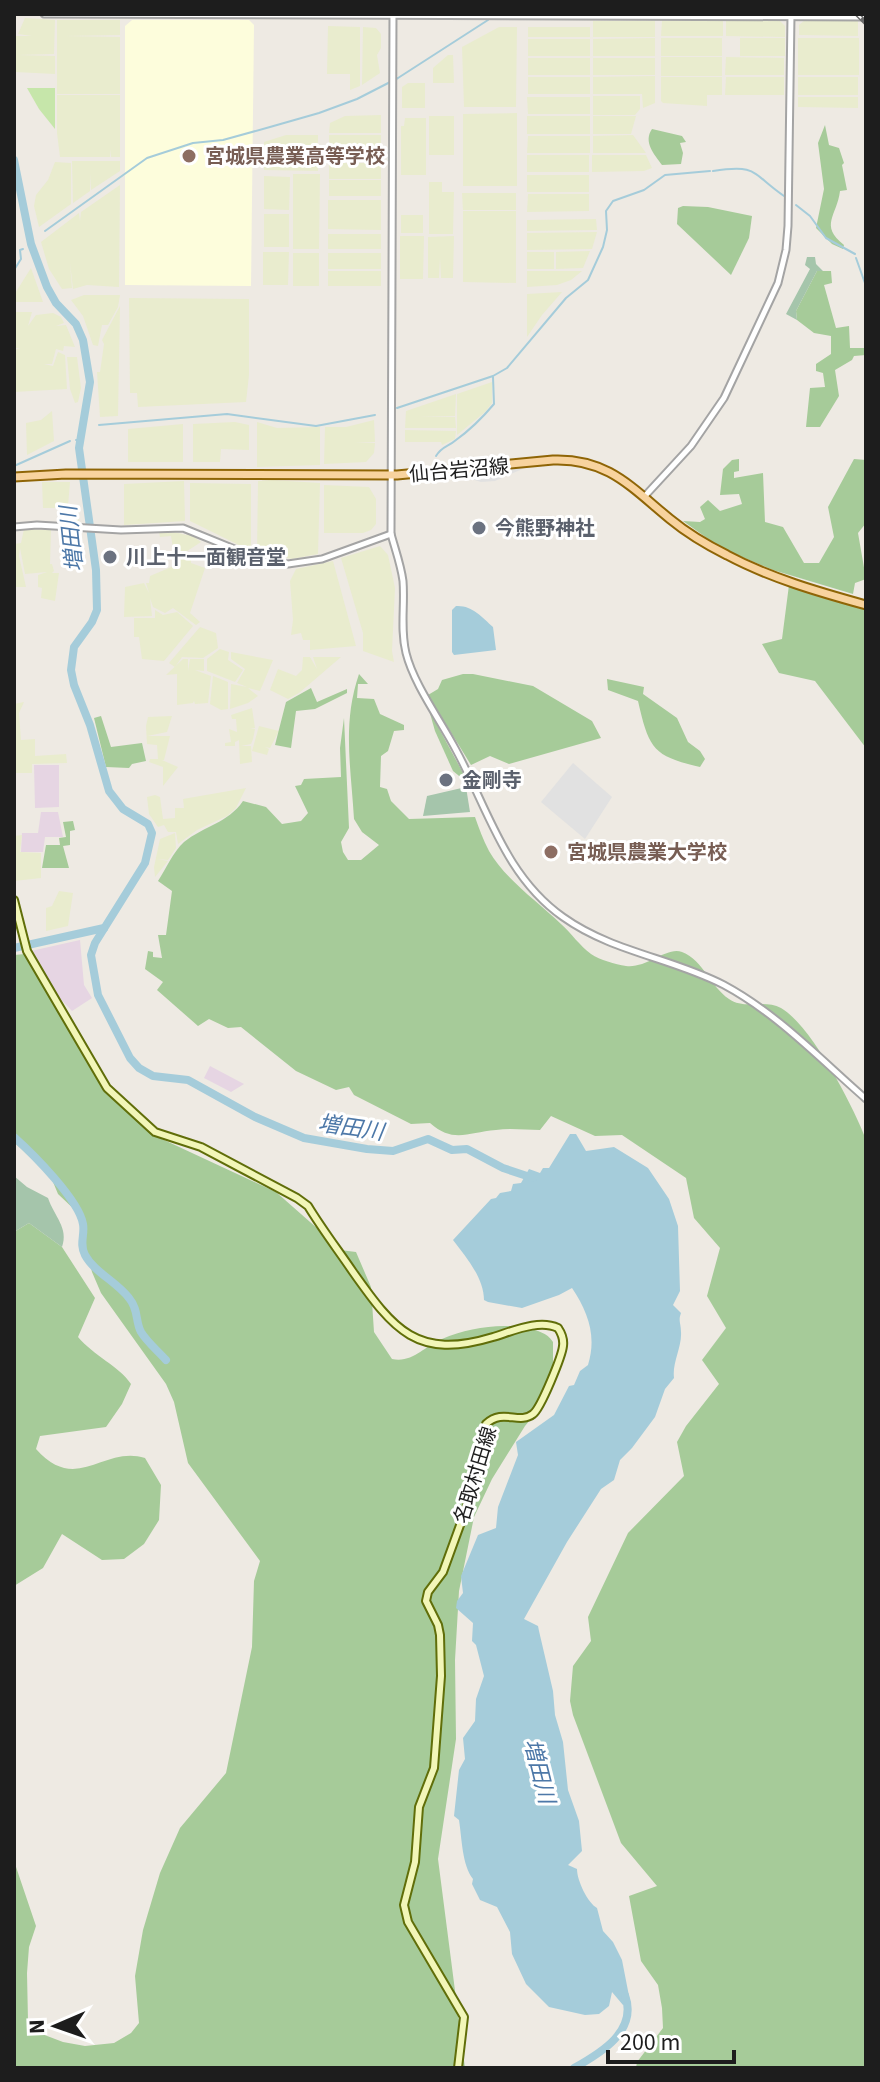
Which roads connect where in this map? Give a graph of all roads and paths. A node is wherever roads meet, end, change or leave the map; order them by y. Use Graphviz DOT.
graph roads {
  1 [pos="44,14"];
  2 [pos="257,15"];
  3 [pos="393,15"];
  4 [pos="791,16"];
  5 [pos="866,17"];
  6 [pos="390,475"];
  7 [pos="14,477"];
  8 [pos="644,497"];
  9 [pos="14,527"];
  10 [pos="391,534"];
  11 [pos="866,605"];
  12 [pos="14,900"];
  13 [pos="866,1099"];
  14 [pos="458,2068"];
  1 -- 2 [label="street"];
  2 -- 3 [label="street"];
  3 -- 4 [label="street"];
  3 -- 6 [label="street"];
  4 -- 5 [label="street"];
  4 -- 8 [label="street"];
  6 -- 7 [label="main road, 仙台岩沼線"];
  6 -- 8 [label="main road, 仙台岩沼線"];
  6 -- 10 [label="street"];
  8 -- 11 [label="main road, 仙台岩沼線"];
  9 -- 10 [label="street"];
  10 -- 13 [label="street"];
  12 -- 14 [label="main road, 名取村田線"];
}
